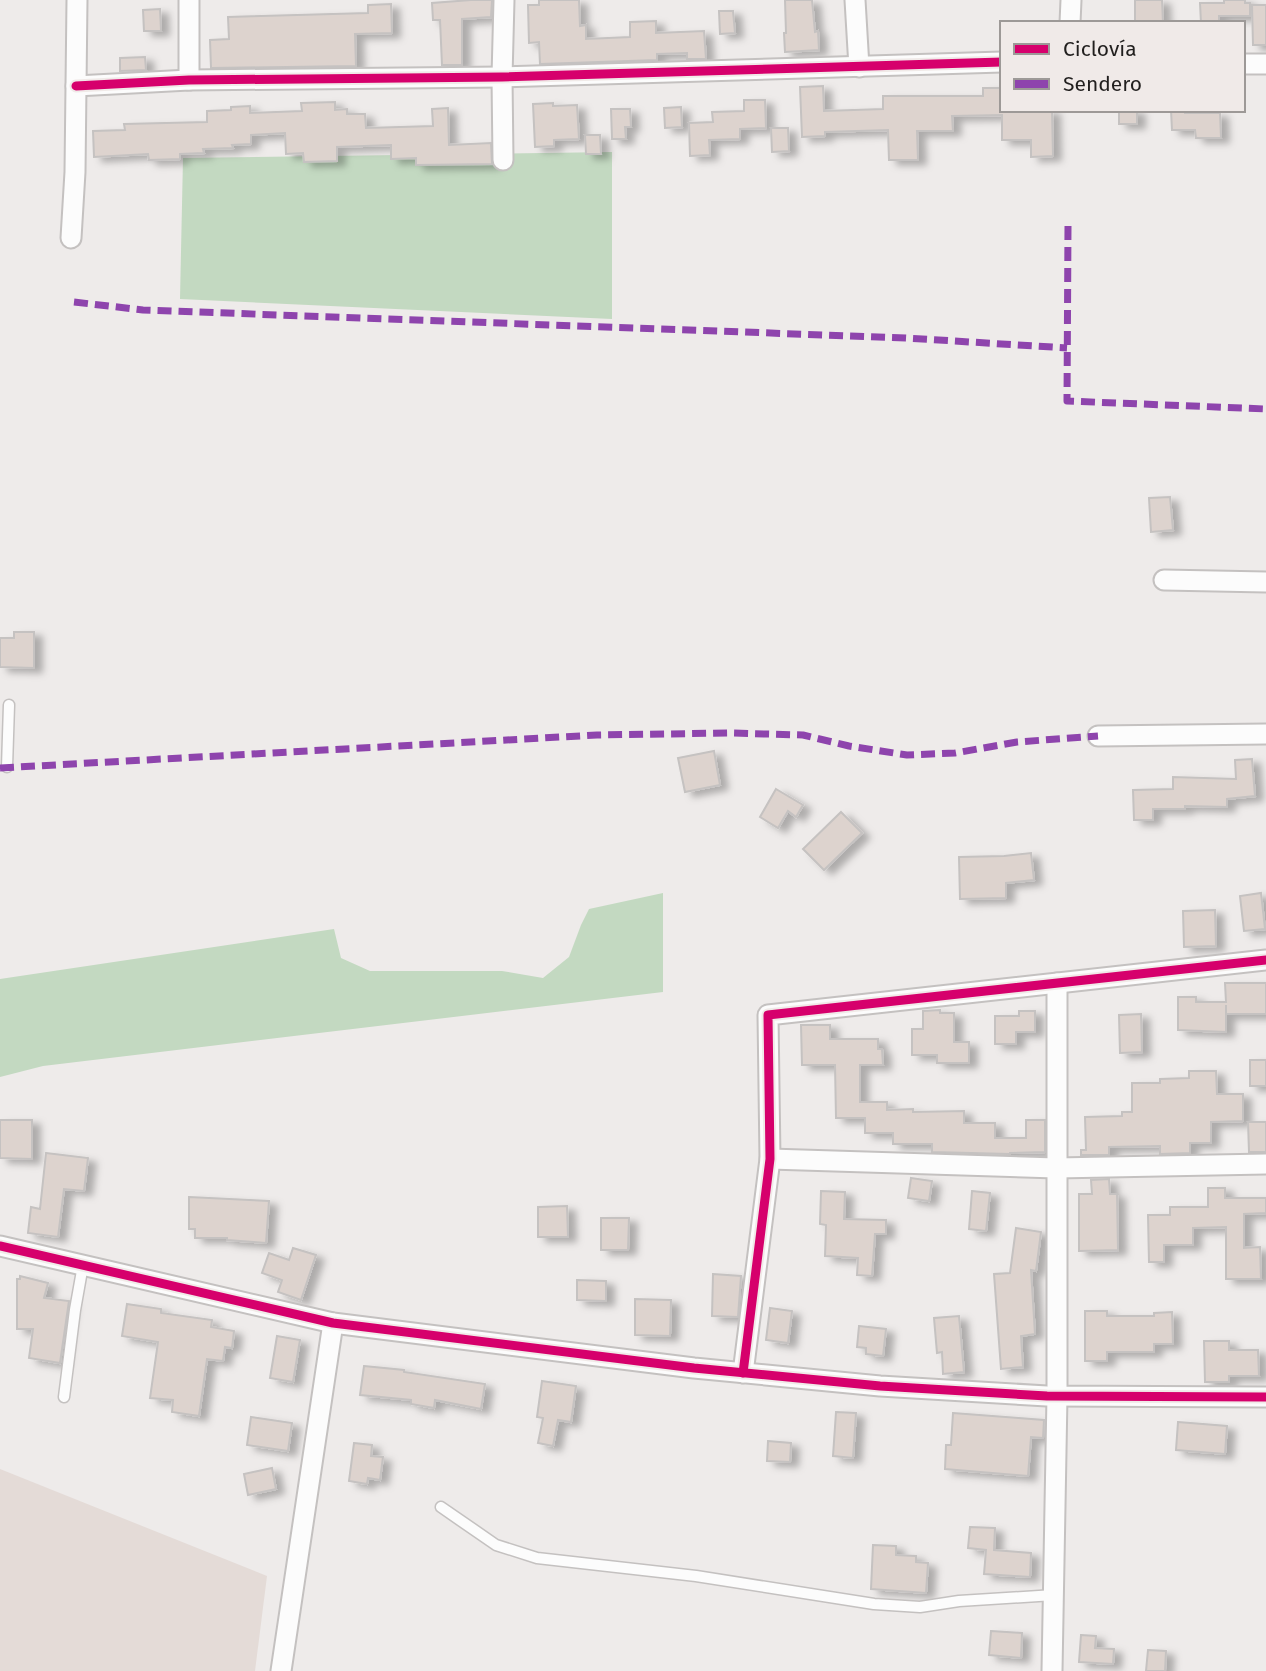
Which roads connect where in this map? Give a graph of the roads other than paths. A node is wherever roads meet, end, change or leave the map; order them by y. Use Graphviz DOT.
graph roads {
  1 [pos="77,0"];
  2 [pos="189,0"];
  3 [pos="503,0"];
  4 [pos="855,0"];
  5 [pos="1071,0"];
  6 [pos="1070,21"];
  7 [pos="1000,62"];
  8 [pos="1245,64"];
  9 [pos="1266,64"];
  10 [pos="859,67"];
  11 [pos="502,77"];
  12 [pos="189,80"];
  13 [pos="76,86"];
  14 [pos="503,160"];
  15 [pos="71,238"];
  16 [pos="1164,580"];
  17 [pos="1266,582"];
  18 [pos="9,705"];
  19 [pos="1266,734"];
  20 [pos="1098,736"];
  21 [pos="7,767"];
  22 [pos="1266,960"];
  23 [pos="1057,983"];
  24 [pos="770,1159"];
  25 [pos="1266,1164"];
  26 [pos="1056,1168"];
  27 [pos="0,1246"];
  28 [pos="83,1265"];
  29 [pos="333,1323"];
  30 [pos="743,1373"];
  31 [pos="64,1396"];
  32 [pos="1057,1396"];
  33 [pos="1266,1397"];
  34 [pos="441,1507"];
  35 [pos="1054,1595"];
  36 [pos="281,1671"];
  37 [pos="1052,1671"];
  1 -- 13 [label="street"];
  2 -- 12 [label="street"];
  3 -- 11 [label="street"];
  4 -- 10 [label="street"];
  5 -- 6 [label="street"];
  7 -- 10 [label="street"];
  8 -- 9 [label="street"];
  10 -- 11 [label="street"];
  11 -- 12 [label="street"];
  11 -- 14 [label="street"];
  12 -- 13 [label="street"];
  13 -- 15 [label="street"];
  16 -- 17 [label="street"];
  18 -- 21 [label="lane"];
  19 -- 20 [label="street"];
  22 -- 23 [label="street"];
  23 -- 24 [label="street"];
  23 -- 26 [label="street"];
  24 -- 26 [label="street"];
  24 -- 30 [label="street"];
  25 -- 26 [label="street"];
  26 -- 32 [label="street"];
  27 -- 28 [label="street"];
  28 -- 29 [label="street"];
  28 -- 31 [label="lane"];
  29 -- 30 [label="street"];
  29 -- 36 [label="street"];
  30 -- 32 [label="street"];
  32 -- 33 [label="street"];
  32 -- 35 [label="street"];
  34 -- 35 [label="lane"];
  35 -- 37 [label="street"];
}
